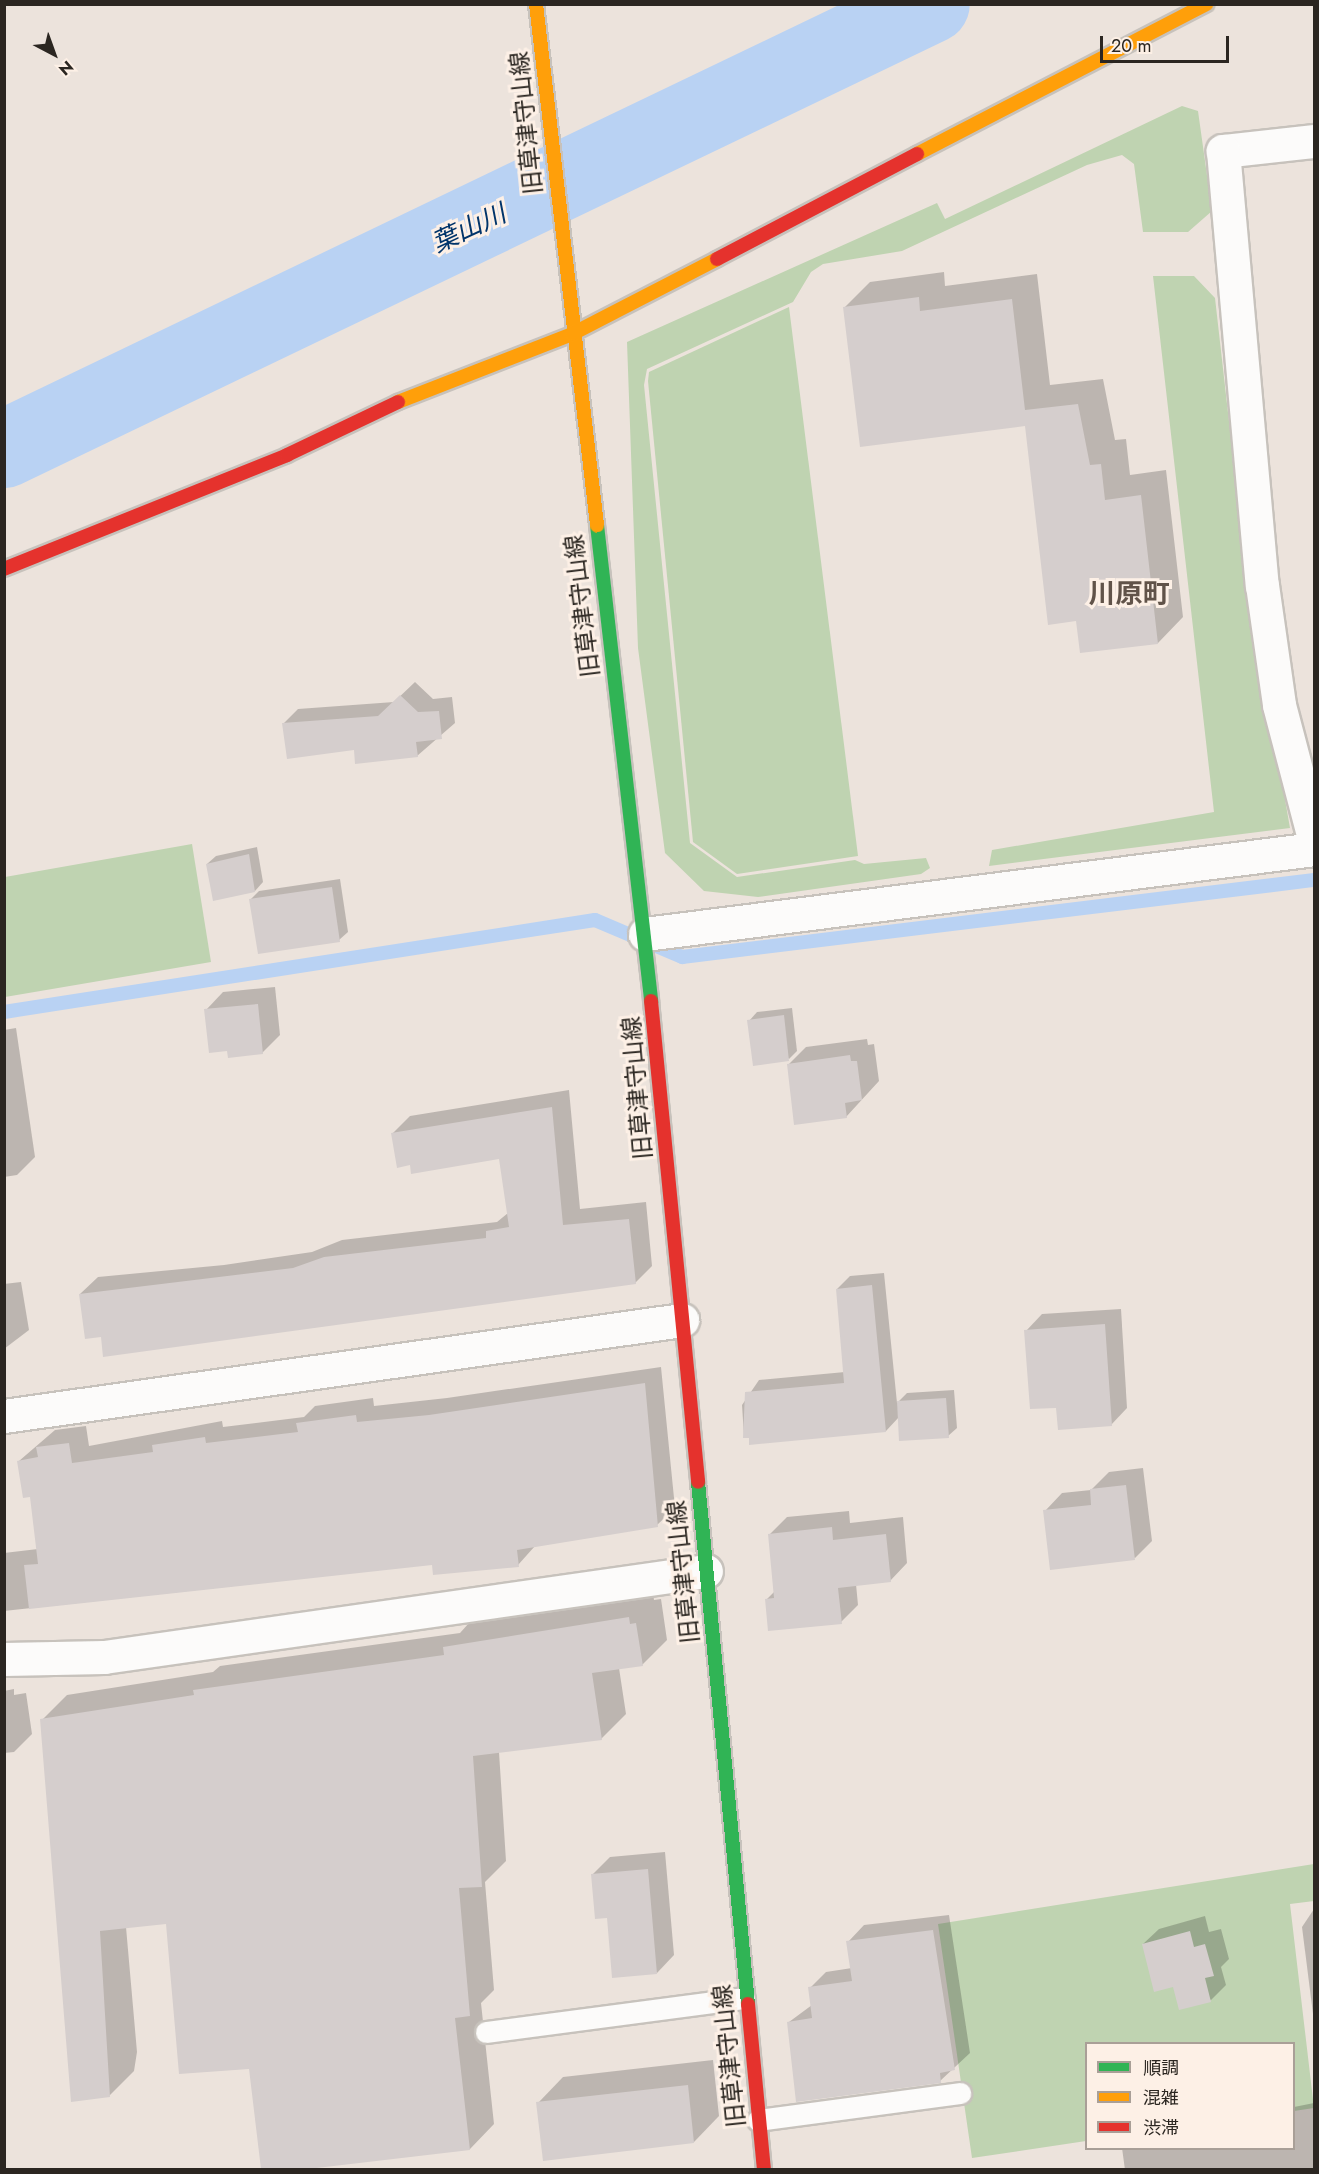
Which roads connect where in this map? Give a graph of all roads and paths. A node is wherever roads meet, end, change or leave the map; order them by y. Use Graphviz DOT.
graph roads {
  1 [pos="536,4"];
  2 [pos="1206,4"];
  3 [pos="1314,141"];
  4 [pos="572,334"];
  5 [pos="4,569"];
  6 [pos="1314,838"];
  7 [pos="1314,849"];
  8 [pos="645,934"];
  9 [pos="682,1320"];
  10 [pos="4,1416"];
  11 [pos="706,1571"];
  12 [pos="4,1659"];
  13 [pos="744,1998"];
  14 [pos="486,2032"];
  15 [pos="960,2093"];
  16 [pos="758,2120"];
  17 [pos="764,2169"];
  1 -- 4 [label="street, 旧草津守山線"];
  2 -- 4 [label="street"];
  3 -- 6 [label="street"];
  4 -- 5 [label="street"];
  4 -- 8 [label="street, 旧草津守山線"];
  7 -- 8 [label="street"];
  8 -- 9 [label="street, 旧草津守山線"];
  9 -- 10 [label="street"];
  9 -- 11 [label="street, 旧草津守山線"];
  11 -- 12 [label="street"];
  11 -- 13 [label="street, 旧草津守山線"];
  13 -- 14 [label="lane"];
  13 -- 16 [label="street, 旧草津守山線"];
  15 -- 16 [label="lane"];
  16 -- 17 [label="street, 旧草津守山線"];
}
